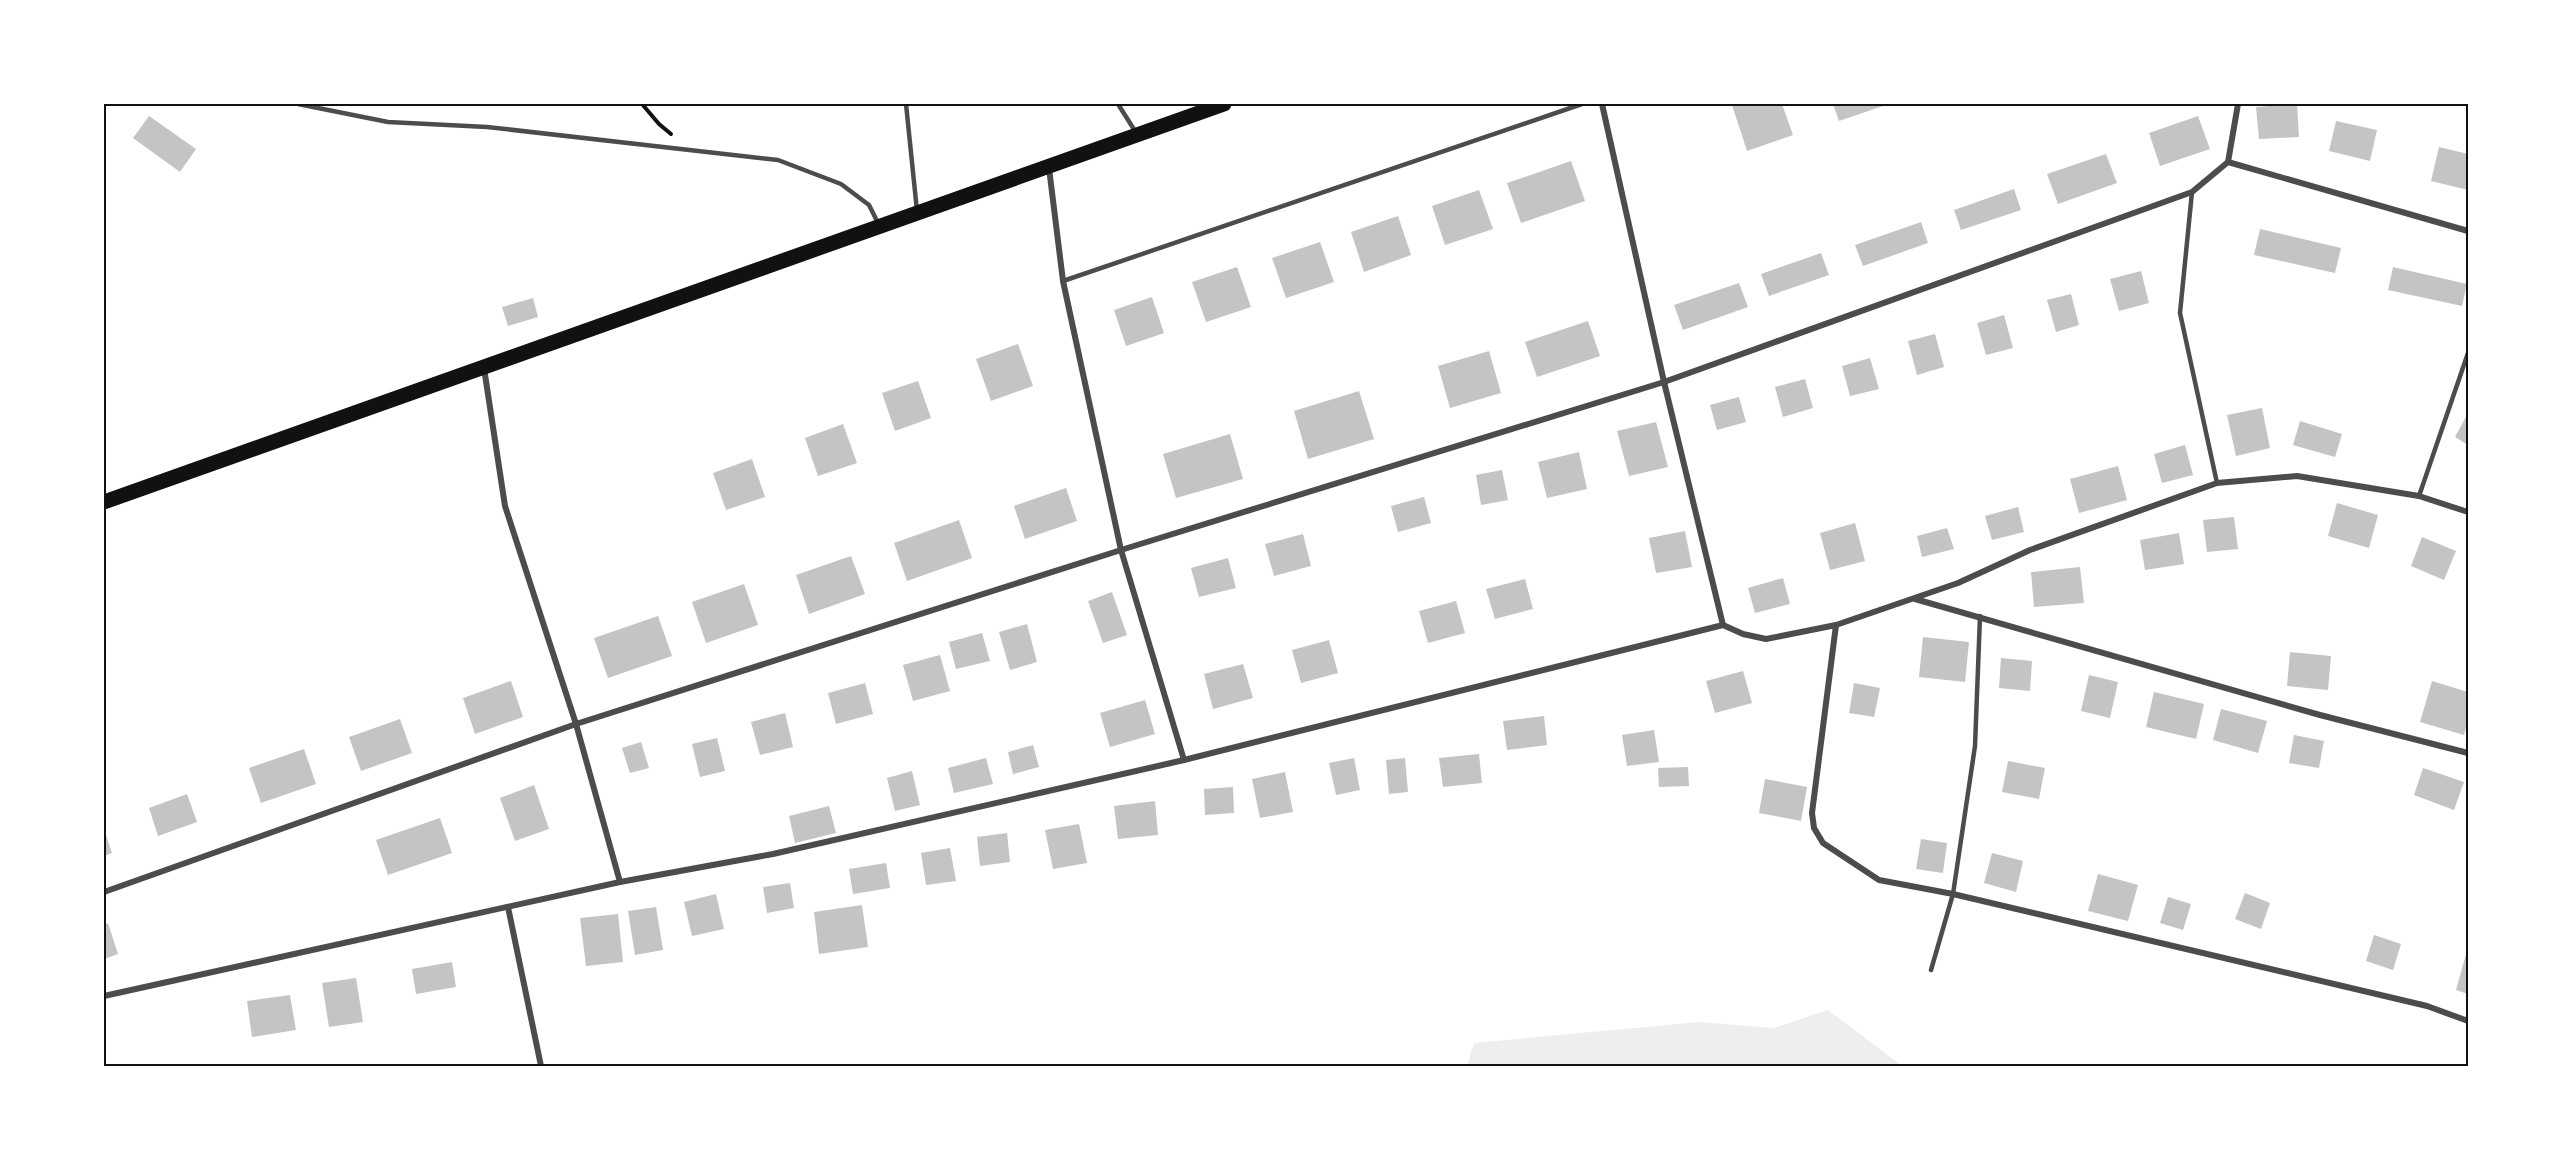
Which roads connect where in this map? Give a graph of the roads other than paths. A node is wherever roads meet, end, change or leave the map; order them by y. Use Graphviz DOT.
graph roads {
  1 [pos="298,104"];
  2 [pos="906,104"];
  3 [pos="1118,104"];
  4 [pos="1224,104"];
  5 [pos="1582,104"];
  6 [pos="1602,104"];
  7 [pos="2238,104"];
  8 [pos="1136,134"];
  9 [pos="2228,162"];
  10 [pos="1049,166"];
  11 [pos="2192,192"];
  12 [pos="917,214"];
  13 [pos="880,228"];
  14 [pos="2469,231"];
  15 [pos="1063,281"];
  16 [pos="2469,353"];
  17 [pos="484,368"];
  18 [pos="1664,382"];
  19 [pos="2217,483"];
  20 [pos="2419,496"];
  21 [pos="104,502"];
  22 [pos="2469,512"];
  23 [pos="1121,550"];
  24 [pos="1914,599"];
  25 [pos="1980,616"];
  26 [pos="1723,625"];
  27 [pos="1836,625"];
  28 [pos="576,724"];
  29 [pos="2469,753"];
  30 [pos="1184,760"];
  31 [pos="620,882"];
  32 [pos="104,892"];
  33 [pos="1953,894"];
  34 [pos="508,907"];
  35 [pos="1930,970"];
  36 [pos="104,996"];
  37 [pos="2469,1021"];
  38 [pos="542,1066"];
  1 -- 13 [label="lane"];
  2 -- 12 [label="lane"];
  3 -- 8 [label="lane"];
  4 -- 8 [label="main road"];
  5 -- 15 [label="lane"];
  6 -- 18 [label="street"];
  7 -- 9 [label="street"];
  8 -- 10 [label="main road"];
  9 -- 11 [label="street"];
  9 -- 14 [label="street"];
  10 -- 12 [label="main road"];
  10 -- 15 [label="street"];
  11 -- 18 [label="street"];
  11 -- 19 [label="lane"];
  12 -- 13 [label="main road"];
  13 -- 17 [label="main road"];
  15 -- 23 [label="street"];
  16 -- 20 [label="lane"];
  17 -- 21 [label="main road"];
  17 -- 28 [label="street"];
  18 -- 23 [label="street"];
  18 -- 26 [label="street"];
  19 -- 20 [label="street"];
  19 -- 24 [label="street"];
  20 -- 22 [label="street"];
  23 -- 28 [label="street"];
  23 -- 30 [label="street"];
  24 -- 25 [label="street"];
  24 -- 27 [label="street"];
  25 -- 29 [label="street"];
  25 -- 33 [label="lane"];
  26 -- 27 [label="street"];
  26 -- 30 [label="street"];
  27 -- 33 [label="street"];
  28 -- 31 [label="street"];
  28 -- 32 [label="street"];
  30 -- 31 [label="street"];
  31 -- 34 [label="street"];
  33 -- 35 [label="lane"];
  33 -- 37 [label="street"];
  34 -- 36 [label="street"];
  34 -- 38 [label="street"];
}
